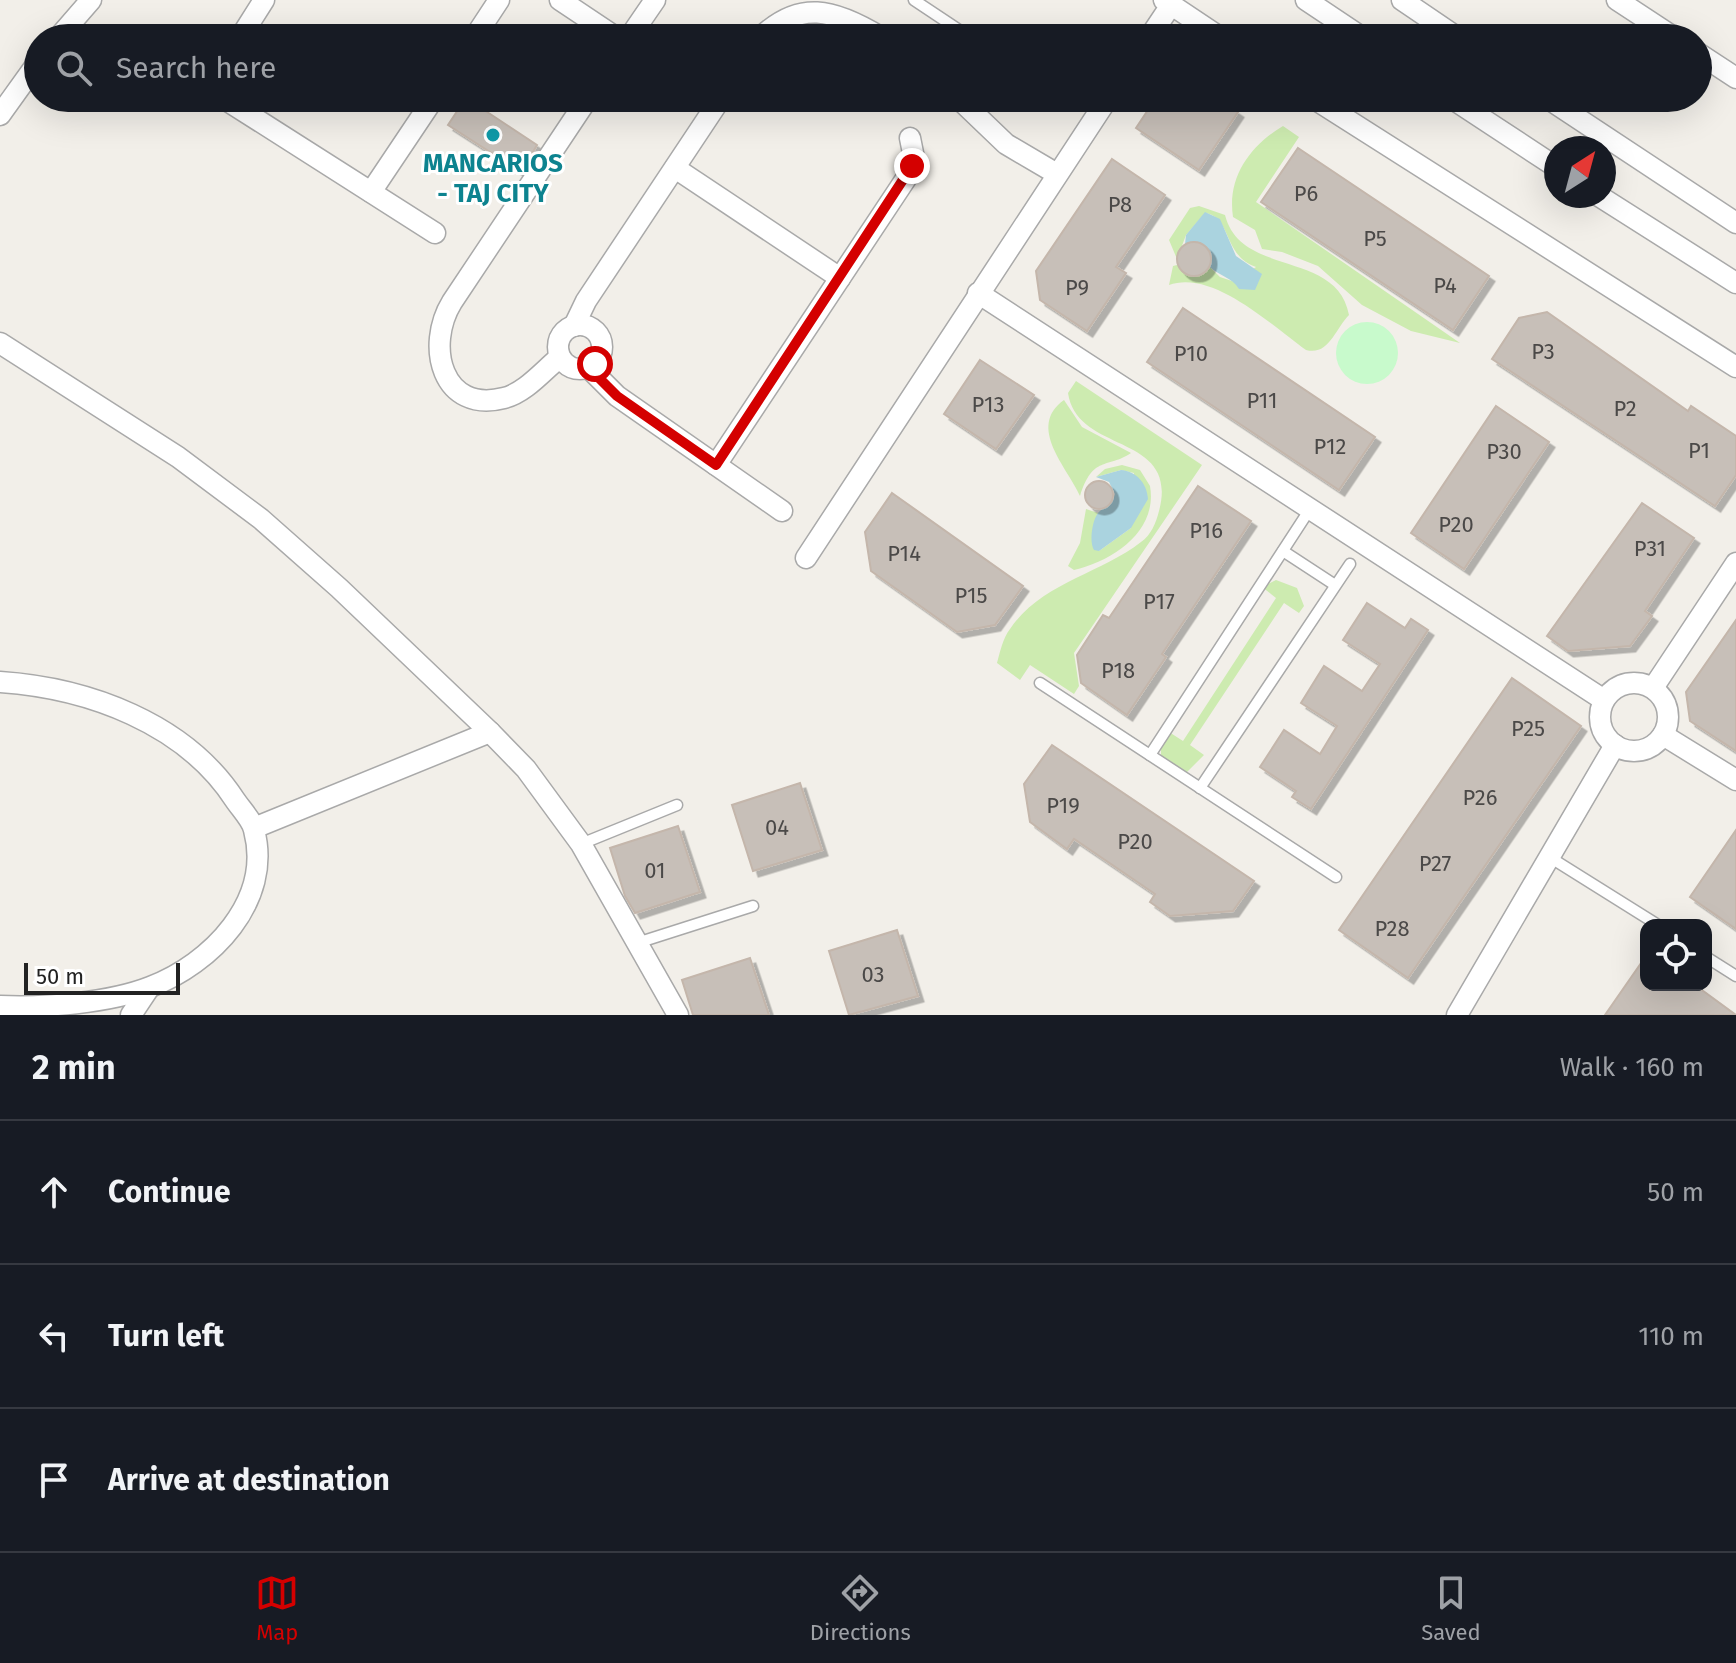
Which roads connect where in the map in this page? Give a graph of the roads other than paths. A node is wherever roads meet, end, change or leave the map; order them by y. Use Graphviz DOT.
graph roads {
  1 [pos="91,0"];
  2 [pos="264,0"];
  3 [pos="499,0"];
  4 [pos="560,0"];
  5 [pos="655,0"];
  6 [pos="914,0"];
  7 [pos="1306,0"];
  8 [pos="1402,0"];
  9 [pos="1617,0"];
  10 [pos="1168,2"];
  11 [pos="826,4"];
  12 [pos="70,24"];
  13 [pos="249,24"];
  14 [pos="483,24"];
  15 [pos="596,24"];
  16 [pos="639,24"];
  17 [pos="770,24"];
  18 [pos="859,24"];
  19 [pos="950,24"];
  20 [pos="1156,24"];
  21 [pos="1200,24"];
  22 [pos="1342,24"];
  23 [pos="1437,24"];
  24 [pos="1654,24"];
  25 [pos="1712,62"];
  26 [pos="1736,78"];
  27 [pos="24,82"];
  28 [pos="245,112"];
  29 [pos="425,112"];
  30 [pos="579,112"];
  31 [pos="712,112"];
  32 [pos="973,112"];
  33 [pos="1099,112"];
  34 [pos="1335,112"];
  35 [pos="1472,112"];
  36 [pos="1568,112"];
  37 [pos="0,115"];
  38 [pos="910,138"];
  39 [pos="1544,159"];
  40 [pos="675,168"];
  41 [pos="1057,174"];
  42 [pos="371,192"];
  43 [pos="1616,207"];
  44 [pos="1736,223"];
  45 [pos="435,233"];
  46 [pos="840,278"];
  47 [pos="1736,283"];
  48 [pos="978,293"];
  49 [pos="574,326"];
  50 [pos="2,346"];
  51 [pos="560,357"];
  52 [pos="1736,367"];
  53 [pos="589,368"];
  54 [pos="716,465"];
  55 [pos="1310,509"];
  56 [pos="782,511"];
  57 [pos="1283,551"];
  58 [pos="806,558"];
  59 [pos="1736,563"];
  60 [pos="1350,564"];
  61 [pos="1335,585"];
  62 [pos="0,682"];
  63 [pos="1040,683"];
  64 [pos="1653,688"];
  65 [pos="1604,700"];
  66 [pos="490,732"];
  67 [pos="1663,735"];
  68 [pos="1615,745"];
  69 [pos="1150,755"];
  70 [pos="1736,780"];
  71 [pos="1200,788"];
  72 [pos="677,805"];
  73 [pos="254,828"];
  74 [pos="581,844"];
  75 [pos="1551,858"];
  76 [pos="1336,877"];
  77 [pos="753,906"];
  78 [pos="1648,919"];
  79 [pos="637,943"];
  80 [pos="1712,961"];
  81 [pos="1736,976"];
  82 [pos="149,988"];
  83 [pos="0,1006"];
  84 [pos="75,1008"];
  85 [pos="131,1015"];
  86 [pos="678,1015"];
  87 [pos="1457,1015"];
  1 -- 12 [label="street"];
  2 -- 13 [label="street"];
  3 -- 14 [label="street"];
  4 -- 15 [label="street"];
  5 -- 16 [label="street"];
  6 -- 19 [label="lane"];
  7 -- 22 [label="street"];
  8 -- 23 [label="street"];
  9 -- 24 [label="street"];
  10 -- 20 [label="street"];
  10 -- 21 [label="street"];
  11 -- 17 [label="street"];
  11 -- 18 [label="street"];
  25 -- 26 [label="street"];
  27 -- 37 [label="street"];
  28 -- 42 [label="street"];
  29 -- 42 [label="street"];
  30 -- 51 [label="street"];
  31 -- 40 [label="street"];
  32 -- 41 [label="street"];
  33 -- 41 [label="street"];
  34 -- 52 [label="street"];
  35 -- 39 [label="street"];
  36 -- 44 [label="street"];
  38 -- 46 [label="street"];
  40 -- 46 [label="street"];
  40 -- 49 [label="street"];
  41 -- 48 [label="street"];
  42 -- 45 [label="street"];
  43 -- 47 [label="street"];
  46 -- 54 [label="street"];
  48 -- 55 [label="street"];
  48 -- 58 [label="street"];
  49 -- 51 [label="street"];
  49 -- 53 [label="street"];
  50 -- 66 [label="street"];
  51 -- 53 [label="street"];
  53 -- 54 [label="street"];
  54 -- 56 [label="street"];
  55 -- 57 [label="lane"];
  55 -- 65 [label="street"];
  57 -- 61 [label="lane"];
  57 -- 69 [label="lane"];
  59 -- 64 [label="street"];
  60 -- 61 [label="lane"];
  61 -- 71 [label="lane"];
  62 -- 73 [label="street"];
  63 -- 69 [label="lane"];
  64 -- 65 [label="street"];
  64 -- 67 [label="street"];
  65 -- 68 [label="street"];
  66 -- 73 [label="street"];
  66 -- 74 [label="street"];
  67 -- 68 [label="street"];
  67 -- 70 [label="street"];
  68 -- 75 [label="street"];
  69 -- 71 [label="lane"];
  71 -- 76 [label="lane"];
  72 -- 74 [label="lane"];
  73 -- 82 [label="street"];
  74 -- 79 [label="street"];
  75 -- 78 [label="lane"];
  75 -- 87 [label="street"];
  77 -- 79 [label="lane"];
  79 -- 86 [label="street"];
  80 -- 81 [label="lane"];
  82 -- 84 [label="street"];
  82 -- 85 [label="street"];
  83 -- 84 [label="street"];
}
